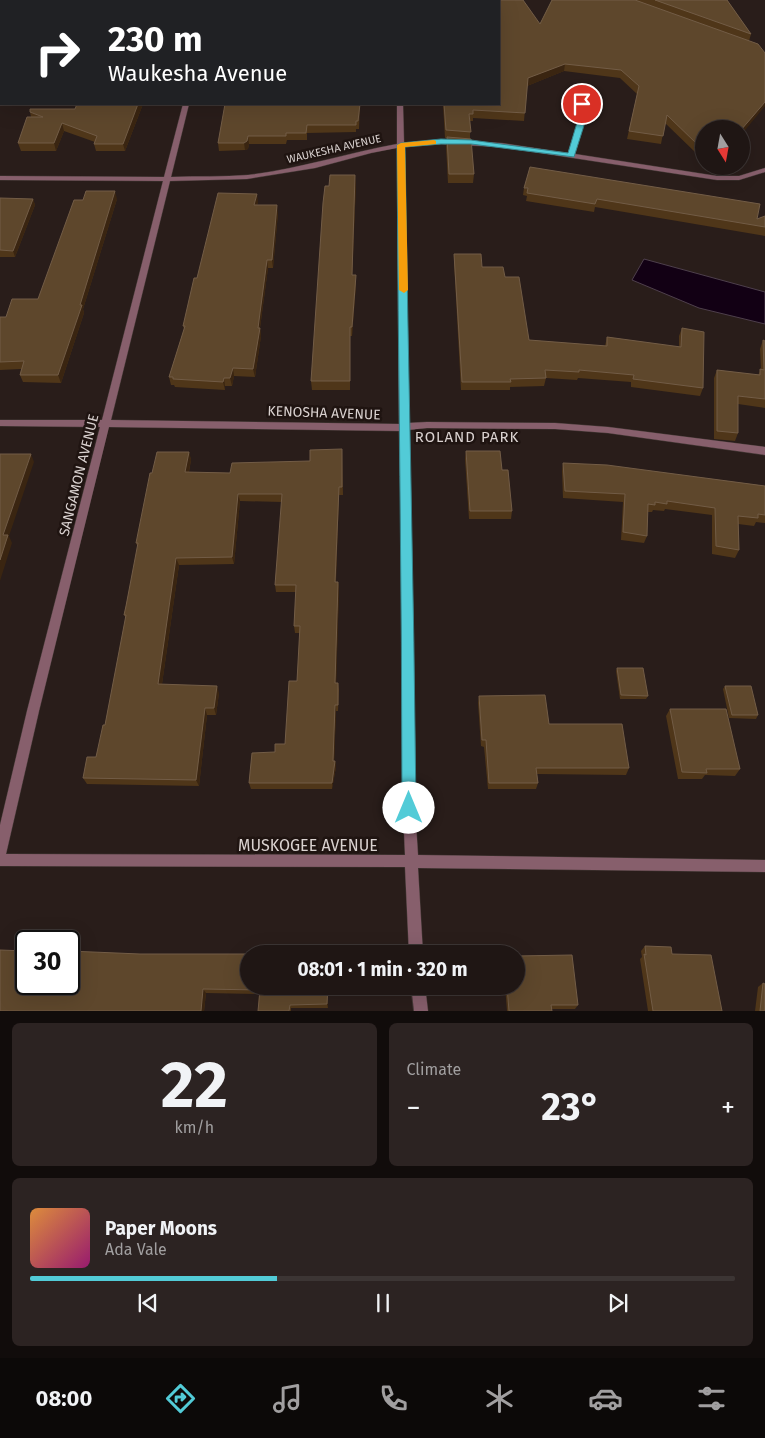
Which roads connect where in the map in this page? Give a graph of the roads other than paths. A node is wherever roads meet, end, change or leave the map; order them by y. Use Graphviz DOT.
graph roads {
  1 [pos="582,104"];
  2 [pos="186,105"];
  3 [pos="400,105"];
  4 [pos="401,145"];
  5 [pos="571,156"];
  6 [pos="762,172"];
  7 [pos="0,178"];
  8 [pos="167,179"];
  9 [pos="0,423"];
  10 [pos="107,423"];
  11 [pos="404,428"];
  12 [pos="765,452"];
  13 [pos="0,852"];
  14 [pos="0,860"];
  15 [pos="411,861"];
  16 [pos="765,866"];
  17 [pos="416,945"];
  18 [pos="419,995"];
  19 [pos="421,1010"];
  1 -- 5 [label="street"];
  2 -- 8 [label="street, SANGAMON AVENUE"];
  3 -- 4 [label="street"];
  4 -- 5 [label="street, WAUKESHA AVENUE"];
  4 -- 8 [label="street, WAUKESHA AVENUE"];
  4 -- 11 [label="street"];
  5 -- 6 [label="street, WAUKESHA AVENUE"];
  7 -- 8 [label="street, WAUKESHA AVENUE"];
  8 -- 10 [label="street, SANGAMON AVENUE"];
  9 -- 10 [label="street, KENOSHA AVENUE"];
  10 -- 11 [label="street, KENOSHA AVENUE"];
  10 -- 13 [label="street, SANGAMON AVENUE"];
  11 -- 12 [label="street, KENOSHA AVENUE"];
  11 -- 15 [label="street"];
  14 -- 15 [label="street, MUSKOGEE AVENUE"];
  15 -- 16 [label="street, MUSKOGEE AVENUE"];
  15 -- 17 [label="street"];
  18 -- 19 [label="street"];
}
